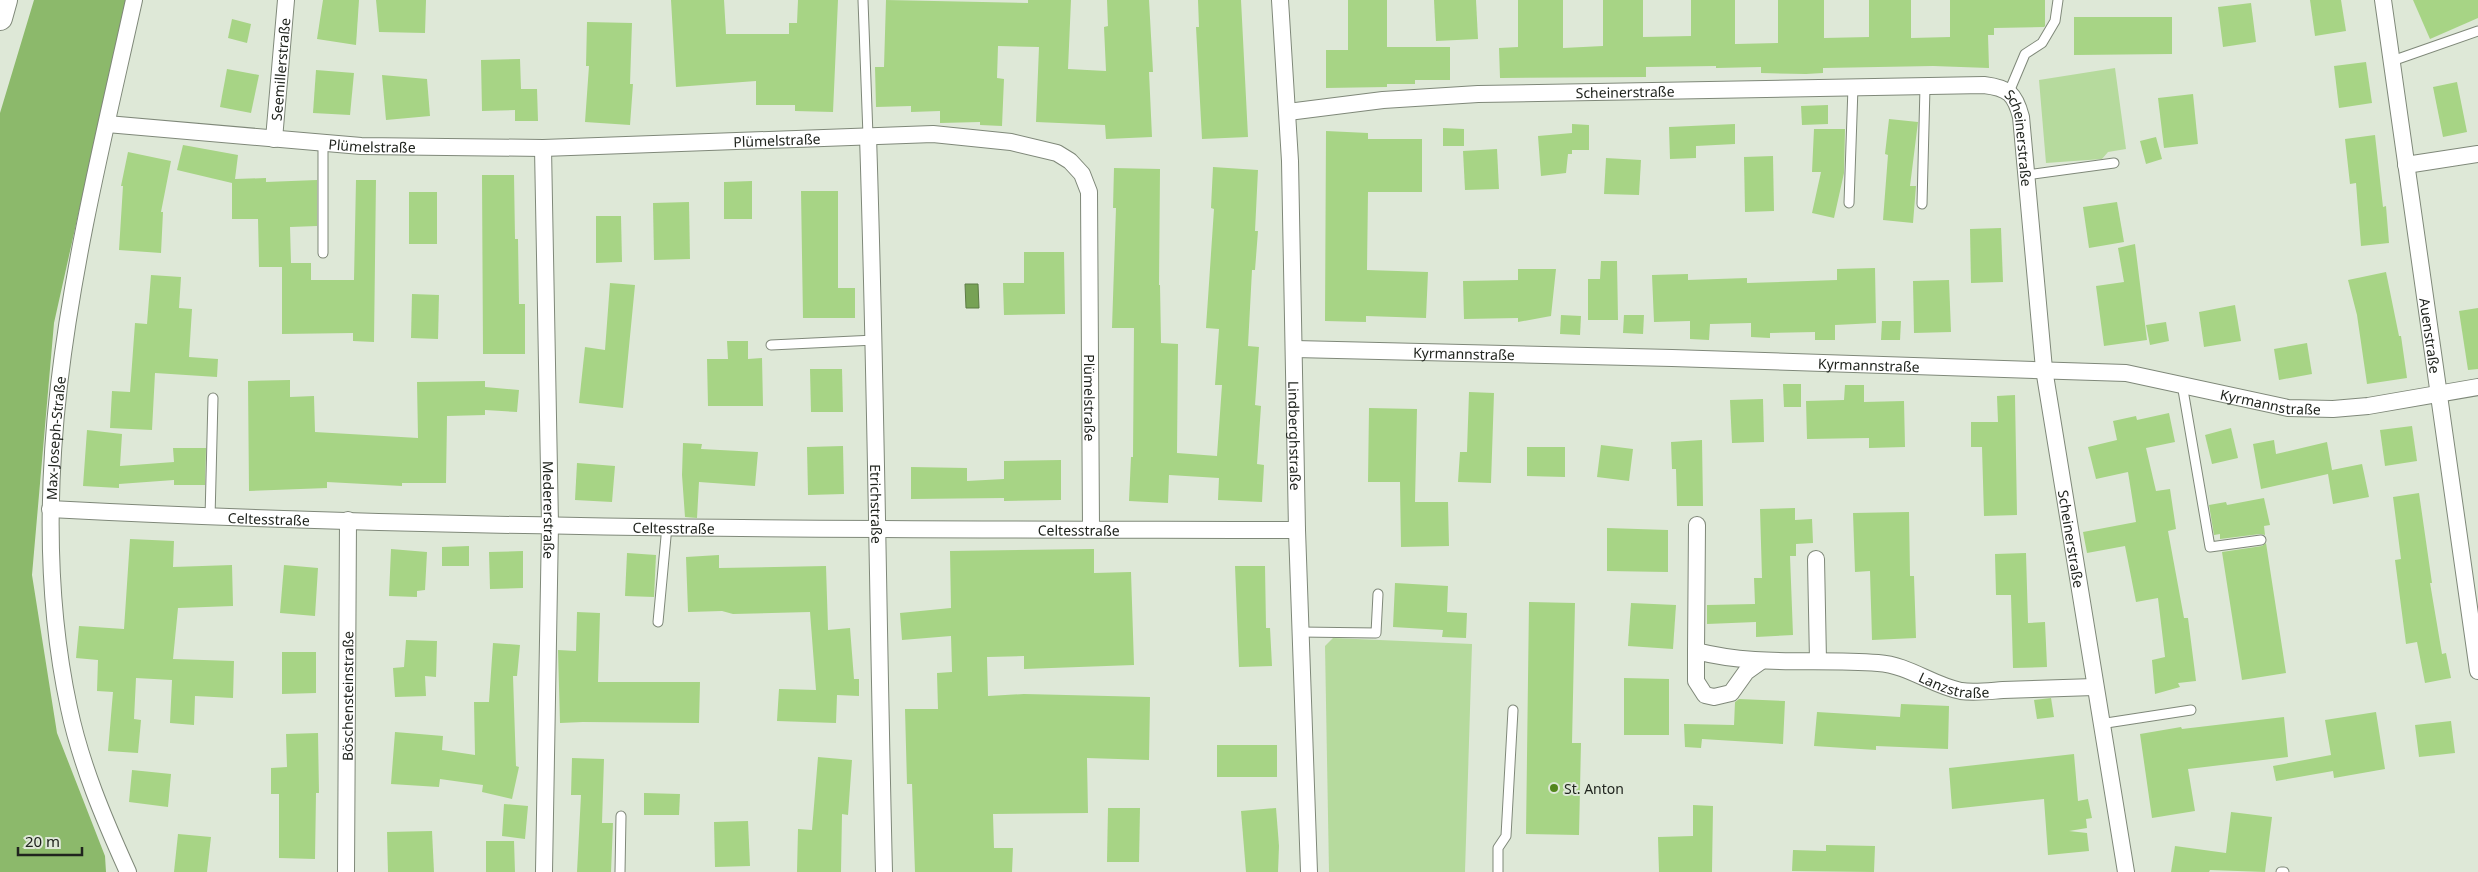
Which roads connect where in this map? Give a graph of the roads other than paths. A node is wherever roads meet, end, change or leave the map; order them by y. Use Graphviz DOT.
graph roads {
  1 [pos="5,0"];
  2 [pos="134,0"];
  3 [pos="286,0"];
  4 [pos="863,0"];
  5 [pos="1280,0"];
  6 [pos="2058,0"];
  7 [pos="2383,0"];
  8 [pos="0,18"];
  9 [pos="2478,31"];
  10 [pos="2392,61"];
  11 [pos="1853,86"];
  12 [pos="1925,87"];
  13 [pos="2010,92"];
  14 [pos="1288,112"];
  15 [pos="107,124"];
  16 [pos="868,136"];
  17 [pos="274,139"];
  18 [pos="323,143"];
  19 [pos="543,148"];
  20 [pos="2478,154"];
  21 [pos="2114,163"];
  22 [pos="2406,165"];
  23 [pos="2026,175"];
  24 [pos="1848,203"];
  25 [pos="1922,204"];
  26 [pos="323,253"];
  27 [pos="875,340"];
  28 [pos="771,345"];
  29 [pos="1295,349"];
  30 [pos="2044,369"];
  31 [pos="2182,384"];
  32 [pos="2478,387"];
  33 [pos="2438,394"];
  34 [pos="213,398"];
  35 [pos="50,509"];
  36 [pos="210,518"];
  37 [pos="348,520"];
  38 [pos="550,525"];
  39 [pos="1697,525"];
  40 [pos="667,526"];
  41 [pos="1091,529"];
  42 [pos="876,530"];
  43 [pos="1297,530"];
  44 [pos="2262,540"];
  45 [pos="1816,559"];
  46 [pos="1378,594"];
  47 [pos="658,622"];
  48 [pos="1300,632"];
  49 [pos="1696,651"];
  50 [pos="1818,661"];
  51 [pos="1760,662"];
  52 [pos="2478,671"];
  53 [pos="2094,687"];
  54 [pos="1513,710"];
  55 [pos="2190,710"];
  56 [pos="2100,724"];
  57 [pos="621,816"];
  58 [pos="128,872"];
  59 [pos="346,872"];
  60 [pos="544,872"];
  61 [pos="620,872"];
  62 [pos="884,872"];
  63 [pos="1309,872"];
  64 [pos="1498,872"];
  65 [pos="2126,872"];
  1 -- 8 [label="street"];
  2 -- 15 [label="street, Max-Joseph-Straße"];
  3 -- 17 [label="street, Seemillerstraße"];
  4 -- 16 [label="lane"];
  5 -- 14 [label="street, Lindberghstraße"];
  6 -- 13 [label="lane"];
  7 -- 10 [label="street, Auenstraße"];
  9 -- 10 [label="lane"];
  10 -- 22 [label="street, Auenstraße"];
  11 -- 12 [label="street, Scheinerstraße"];
  11 -- 14 [label="street, Scheinerstraße"];
  11 -- 24 [label="lane"];
  12 -- 13 [label="street, Scheinerstraße"];
  12 -- 25 [label="lane"];
  13 -- 23 [label="street, Scheinerstraße"];
  14 -- 29 [label="street, Lindberghstraße"];
  15 -- 17 [label="street, Plümelstraße"];
  15 -- 35 [label="street, Max-Joseph-Straße"];
  16 -- 19 [label="street, Plümelstraße"];
  16 -- 27 [label="street, Etrichstraße"];
  16 -- 41 [label="street, Plümelstraße"];
  17 -- 18 [label="street, Plümelstraße"];
  18 -- 19 [label="street, Plümelstraße"];
  18 -- 26 [label="lane"];
  19 -- 38 [label="street, Medererstraße"];
  20 -- 22 [label="street"];
  21 -- 23 [label="lane"];
  22 -- 33 [label="street, Auenstraße"];
  23 -- 30 [label="street, Scheinerstraße"];
  27 -- 28 [label="lane"];
  27 -- 42 [label="street, Etrichstraße"];
  29 -- 30 [label="street, Kyrmannstraße"];
  29 -- 43 [label="street, Lindberghstraße"];
  30 -- 31 [label="street, Kyrmannstraße"];
  30 -- 53 [label="street, Scheinerstraße"];
  31 -- 33 [label="street, Kyrmannstraße"];
  31 -- 44 [label="lane"];
  32 -- 33 [label="street, Kyrmannstraße"];
  33 -- 52 [label="street, Auenstraße"];
  34 -- 36 [label="lane"];
  35 -- 36 [label="street, Celtesstraße"];
  35 -- 58 [label="street, Max-Joseph-Straße"];
  36 -- 37 [label="street, Celtesstraße"];
  37 -- 38 [label="street, Celtesstraße"];
  37 -- 59 [label="street, Böschensteinstraße"];
  38 -- 40 [label="street, Celtesstraße"];
  38 -- 60 [label="street, Medererstraße"];
  39 -- 49 [label="street"];
  40 -- 42 [label="street, Celtesstraße"];
  40 -- 47 [label="lane"];
  41 -- 42 [label="street, Celtesstraße"];
  41 -- 43 [label="street, Celtesstraße"];
  42 -- 62 [label="street, Etrichstraße"];
  43 -- 48 [label="street, Lindberghstraße"];
  45 -- 50 [label="street"];
  46 -- 48 [label="lane"];
  48 -- 63 [label="street, Lindberghstraße"];
  49 -- 51 [label="street, Lanzstraße"];
  49 -- 51 [label="street"];
  50 -- 51 [label="street, Lanzstraße"];
  50 -- 53 [label="street, Lanzstraße"];
  53 -- 56 [label="street, Scheinerstraße"];
  54 -- 64 [label="lane"];
  55 -- 56 [label="lane"];
  56 -- 65 [label="street, Scheinerstraße"];
  57 -- 61 [label="lane"];
}
